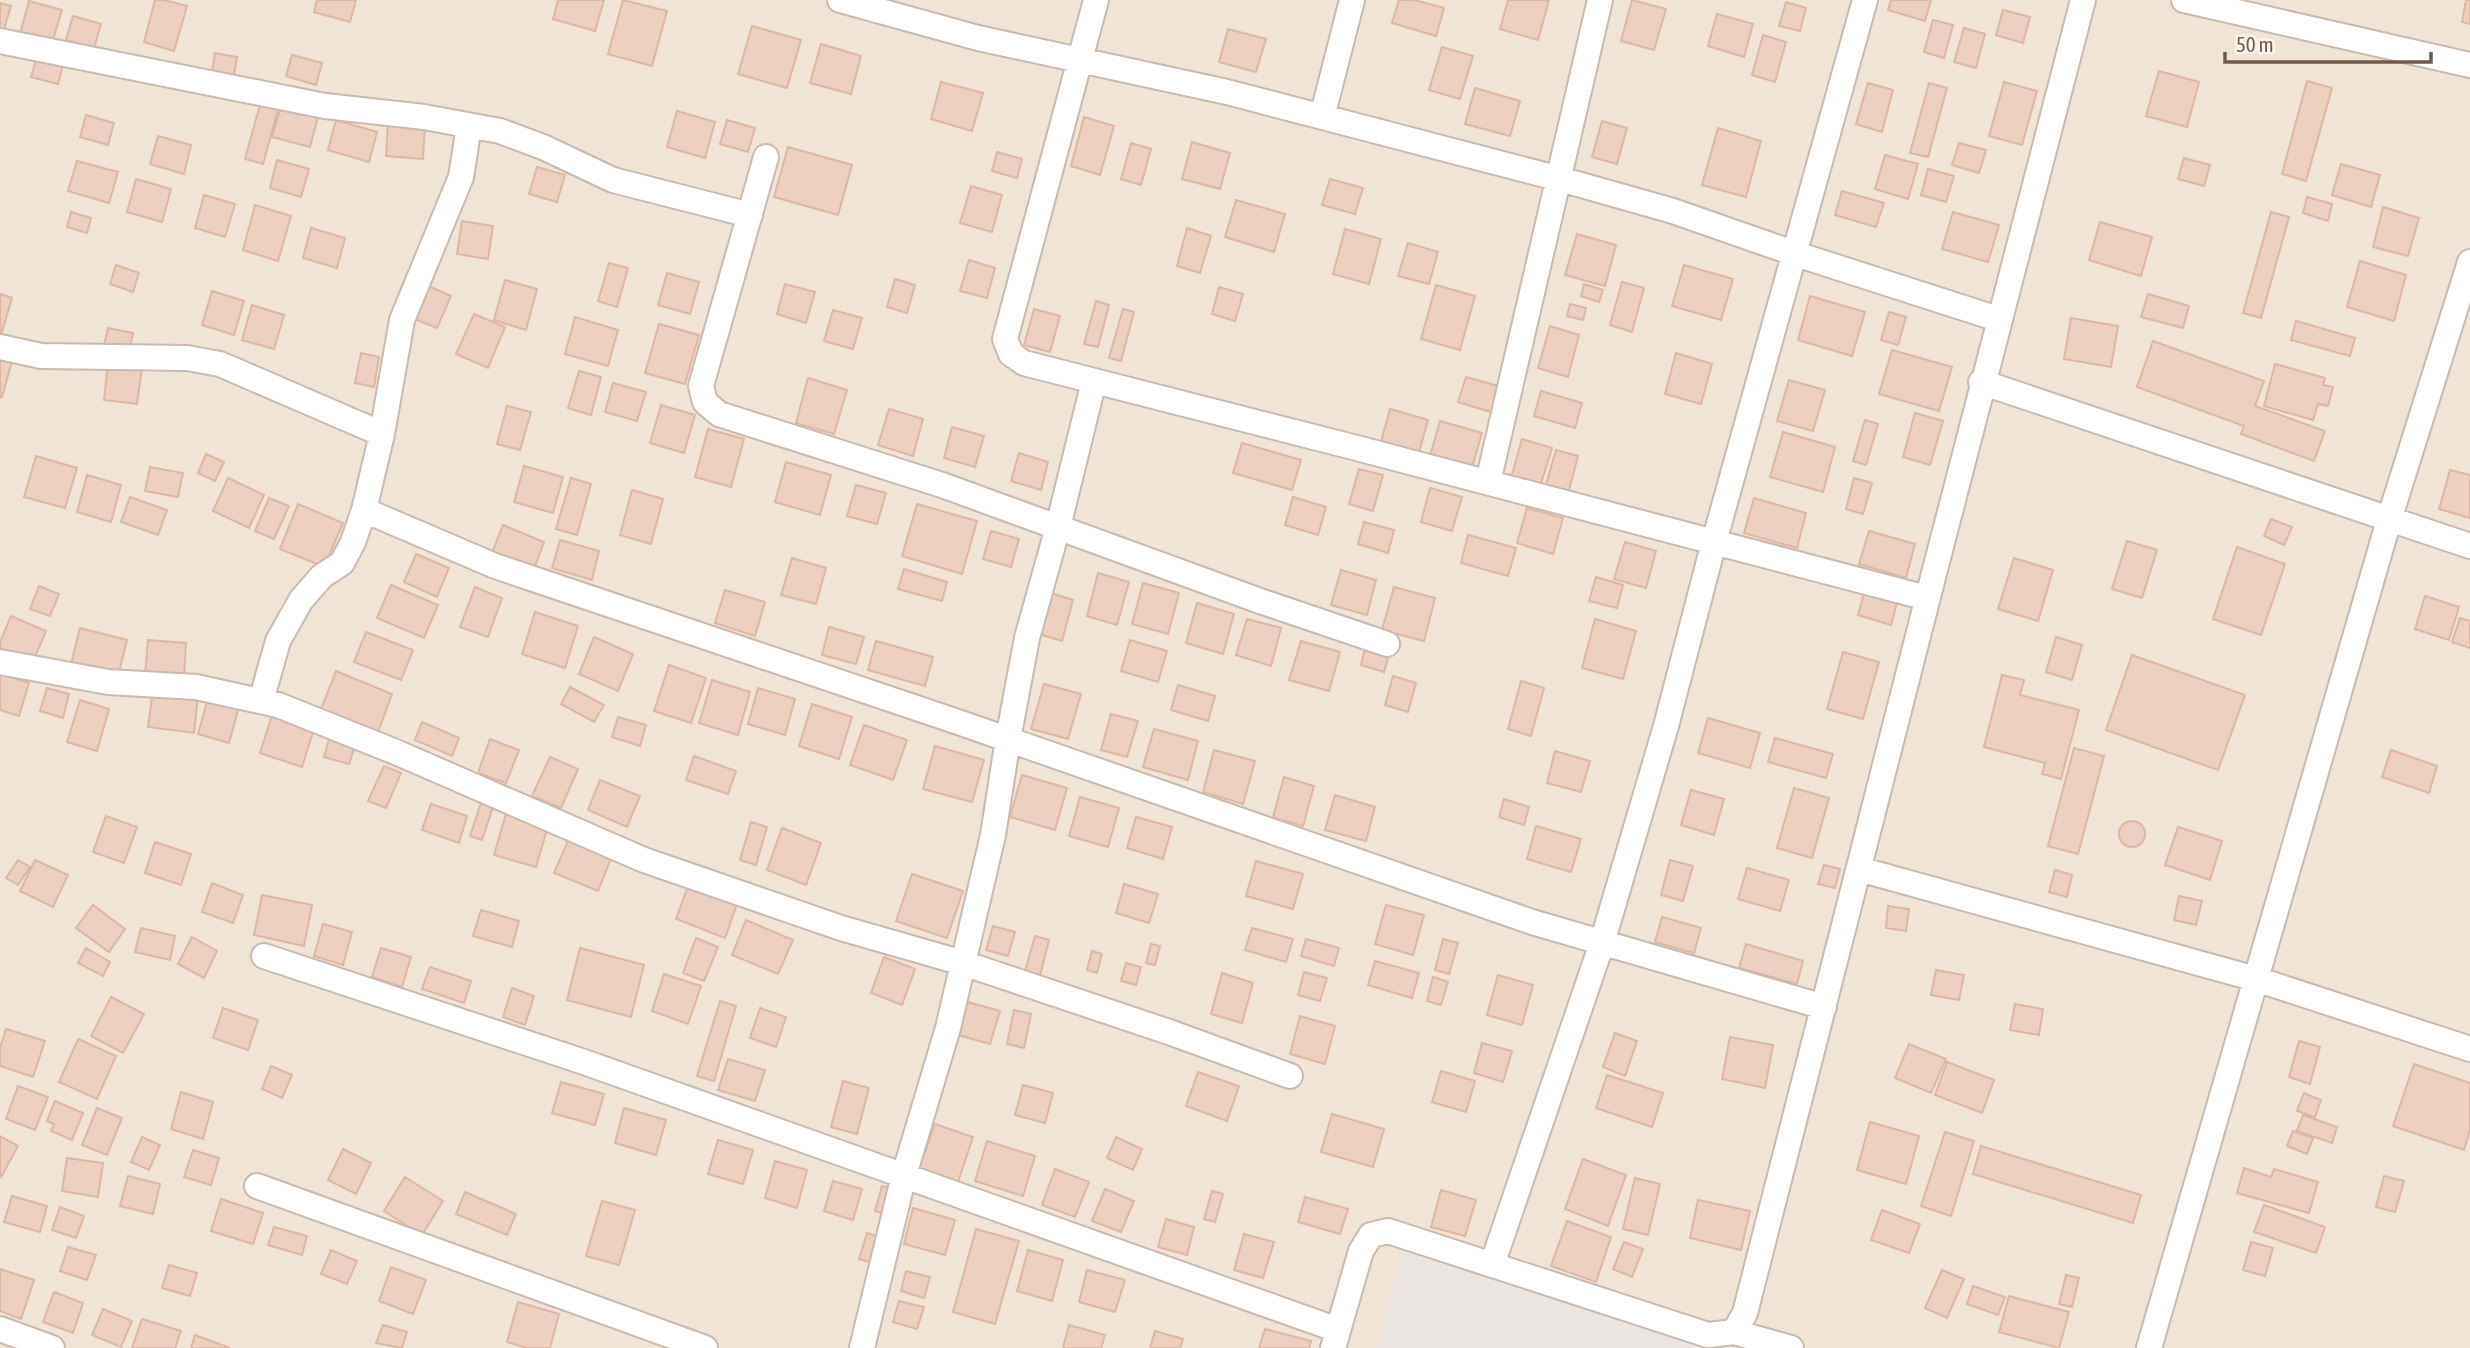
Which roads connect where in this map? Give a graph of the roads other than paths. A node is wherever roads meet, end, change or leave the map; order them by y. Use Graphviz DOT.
graph roads {
  1 [pos="840,0"];
  2 [pos="1096,0"];
  3 [pos="1352,0"];
  4 [pos="1601,0"];
  5 [pos="1865,0"];
  6 [pos="2083,0"];
  7 [pos="2184,0"];
  8 [pos="0,41"];
  9 [pos="1080,60"];
  10 [pos="2470,65"];
  11 [pos="1322,117"];
  12 [pos="470,126"];
  13 [pos="766,157"];
  14 [pos="1560,178"];
  15 [pos="750,215"];
  16 [pos="1796,254"];
  17 [pos="2470,262"];
  18 [pos="1998,319"];
  19 [pos="0,346"];
  20 [pos="1094,381"];
  21 [pos="1981,382"];
  22 [pos="382,434"];
  23 [pos="1488,482"];
  24 [pos="364,510"];
  25 [pos="2389,520"];
  26 [pos="1058,527"];
  27 [pos="1714,542"];
  28 [pos="2470,546"];
  29 [pos="1927,598"];
  30 [pos="1387,644"];
  31 [pos="0,662"];
  32 [pos="261,701"];
  33 [pos="1008,739"];
  34 [pos="1860,869"];
  35 [pos="1602,943"];
  36 [pos="264,956"];
  37 [pos="963,963"];
  38 [pos="2256,979"];
  39 [pos="1824,1007"];
  40 [pos="2470,1049"];
  41 [pos="1290,1076"];
  42 [pos="904,1175"];
  43 [pos="257,1186"];
  44 [pos="1492,1265"];
  45 [pos="0,1329"];
  46 [pos="1734,1332"];
  47 [pos="1336,1339"];
  48 [pos="52,1348"];
  49 [pos="705,1348"];
  50 [pos="862,1348"];
  51 [pos="1791,1348"];
  52 [pos="2149,1348"];
  1 -- 9 [label="street"];
  2 -- 9 [label="street"];
  3 -- 11 [label="street"];
  4 -- 14 [label="street"];
  5 -- 16 [label="street"];
  6 -- 18 [label="street"];
  7 -- 10 [label="street"];
  8 -- 12 [label="street"];
  9 -- 11 [label="street"];
  9 -- 20 [label="street"];
  11 -- 14 [label="street"];
  12 -- 15 [label="street"];
  12 -- 22 [label="street"];
  13 -- 15 [label="street"];
  14 -- 16 [label="street"];
  14 -- 23 [label="street"];
  15 -- 26 [label="street"];
  16 -- 18 [label="street"];
  16 -- 27 [label="street"];
  17 -- 25 [label="street"];
  18 -- 21 [label="street"];
  19 -- 22 [label="street"];
  20 -- 23 [label="street"];
  20 -- 26 [label="street"];
  21 -- 25 [label="street"];
  21 -- 29 [label="street"];
  22 -- 24 [label="street"];
  23 -- 27 [label="street"];
  24 -- 32 [label="street"];
  24 -- 33 [label="street"];
  25 -- 28 [label="street"];
  25 -- 38 [label="street"];
  26 -- 30 [label="street"];
  26 -- 33 [label="street"];
  27 -- 29 [label="street"];
  27 -- 35 [label="street"];
  29 -- 34 [label="street"];
  31 -- 32 [label="street"];
  32 -- 37 [label="street"];
  33 -- 35 [label="street"];
  33 -- 37 [label="street"];
  34 -- 38 [label="street"];
  34 -- 39 [label="street"];
  35 -- 39 [label="street"];
  35 -- 44 [label="street"];
  36 -- 42 [label="street"];
  37 -- 41 [label="street"];
  37 -- 42 [label="street"];
  38 -- 40 [label="street"];
  38 -- 52 [label="street"];
  39 -- 46 [label="street"];
  42 -- 47 [label="street"];
  42 -- 50 [label="street"];
  43 -- 49 [label="street"];
  44 -- 46 [label="street"];
  44 -- 47 [label="street"];
  45 -- 48 [label="street"];
  46 -- 51 [label="street"];
}
